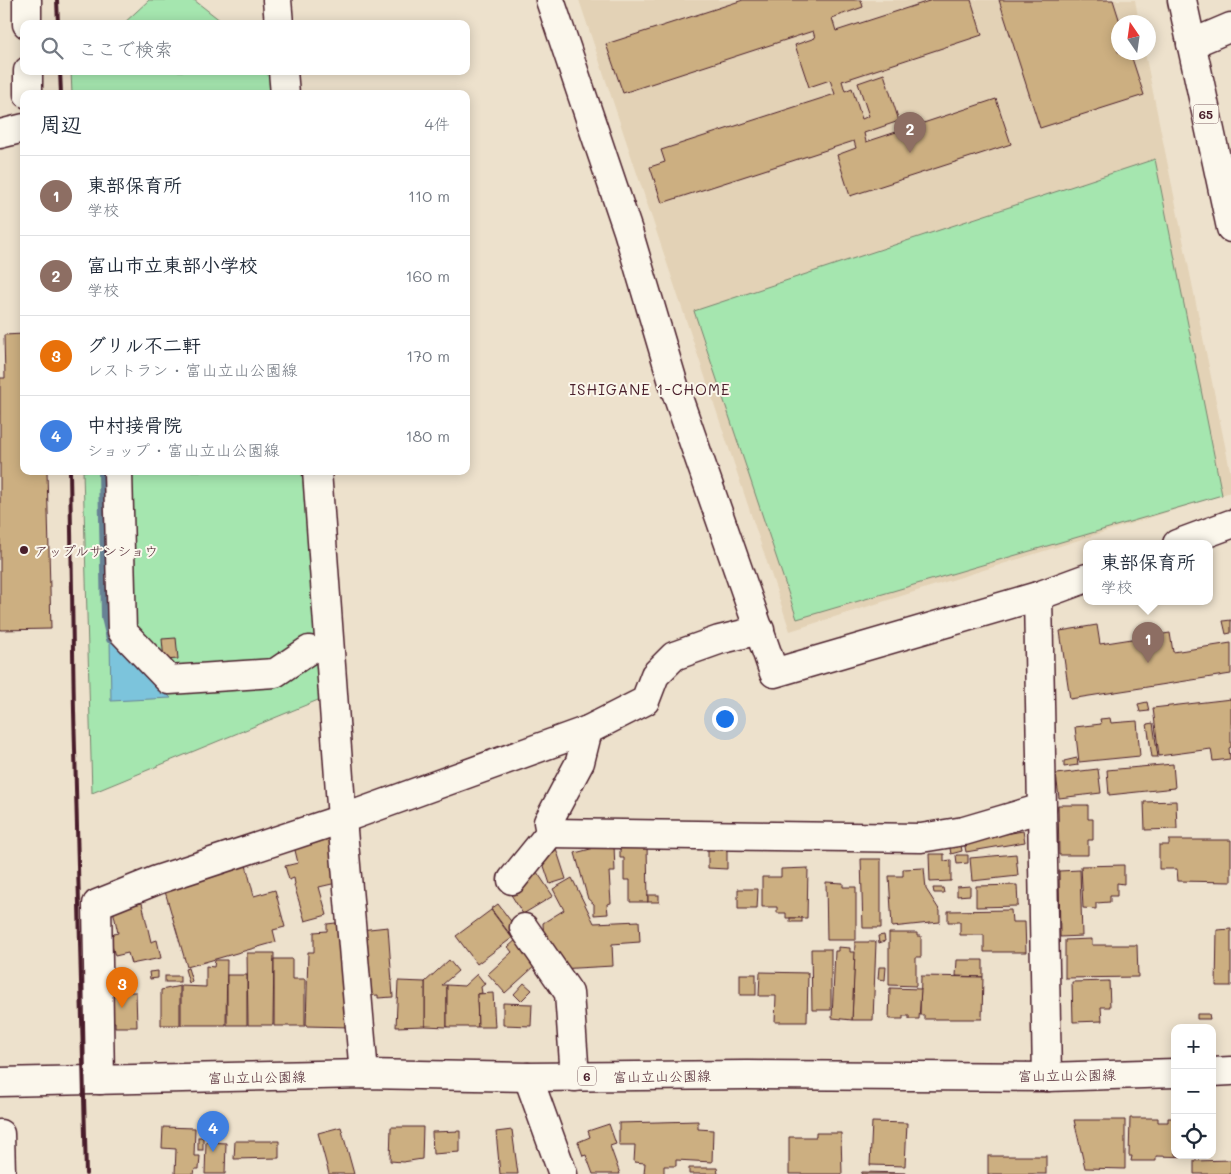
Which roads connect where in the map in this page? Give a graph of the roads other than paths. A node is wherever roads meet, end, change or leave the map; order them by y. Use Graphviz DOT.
graph roads {
  1 [pos="27,0"];
  2 [pos="277,0"];
  3 [pos="550,0"];
  4 [pos="1182,0"];
  5 [pos="27,20"];
  6 [pos="279,20"];
  7 [pos="1231,27"];
  8 [pos="1191,44"];
  9 [pos="28,75"];
  10 [pos="283,75"];
  11 [pos="28,90"];
  12 [pos="285,90"];
  13 [pos="20,129"];
  14 [pos="0,134"];
  15 [pos="1231,228"];
  16 [pos="118,475"];
  17 [pos="317,475"];
  18 [pos="1231,524"];
  19 [pos="1187,540"];
  20 [pos="1083,579"];
  21 [pos="1038,596"];
  22 [pos="760,630"];
  23 [pos="309,650"];
  24 [pos="588,730"];
  25 [pos="1042,808"];
  26 [pos="342,819"];
  27 [pos="550,832"];
  28 [pos="512,880"];
  29 [pos="524,928"];
  30 [pos="1231,1071"];
  31 [pos="1216,1072"];
  32 [pos="1171,1073"];
  33 [pos="364,1074"];
  34 [pos="528,1076"];
  35 [pos="575,1076"];
  36 [pos="1048,1077"];
  37 [pos="100,1080"];
  38 [pos="0,1082"];
  39 [pos="0,1134"];
  40 [pos="1,1174"];
  41 [pos="563,1174"];
  1 -- 5 [label="street"];
  2 -- 6 [label="street"];
  3 -- 22 [label="street"];
  4 -- 8 [label="street, 65 / 65"];
  7 -- 8 [label="street"];
  8 -- 15 [label="street, 65 / 65"];
  9 -- 11 [label="street"];
  10 -- 12 [label="street"];
  13 -- 14 [label="street"];
  16 -- 23 [label="street"];
  17 -- 26 [label="street"];
  18 -- 19 [label="street"];
  20 -- 21 [label="street"];
  21 -- 22 [label="street"];
  21 -- 25 [label="street"];
  22 -- 24 [label="street"];
  24 -- 26 [label="street"];
  24 -- 27 [label="street"];
  25 -- 27 [label="street"];
  25 -- 36 [label="street"];
  26 -- 33 [label="street"];
  26 -- 37 [label="street"];
  27 -- 28 [label="street"];
  29 -- 35 [label="street"];
  30 -- 31 [label="street"];
  32 -- 36 [label="street, 富山立山公園線 / 6"];
  33 -- 34 [label="street, 富山立山公園線 / 6"];
  33 -- 37 [label="street, 富山立山公園線 / 6"];
  34 -- 35 [label="street, 富山立山公園線 / 6"];
  34 -- 41 [label="street"];
  35 -- 36 [label="street, 富山立山公園線 / 6"];
  37 -- 38 [label="street, 富山立山公園線 / 6"];
  39 -- 40 [label="street"];
}
